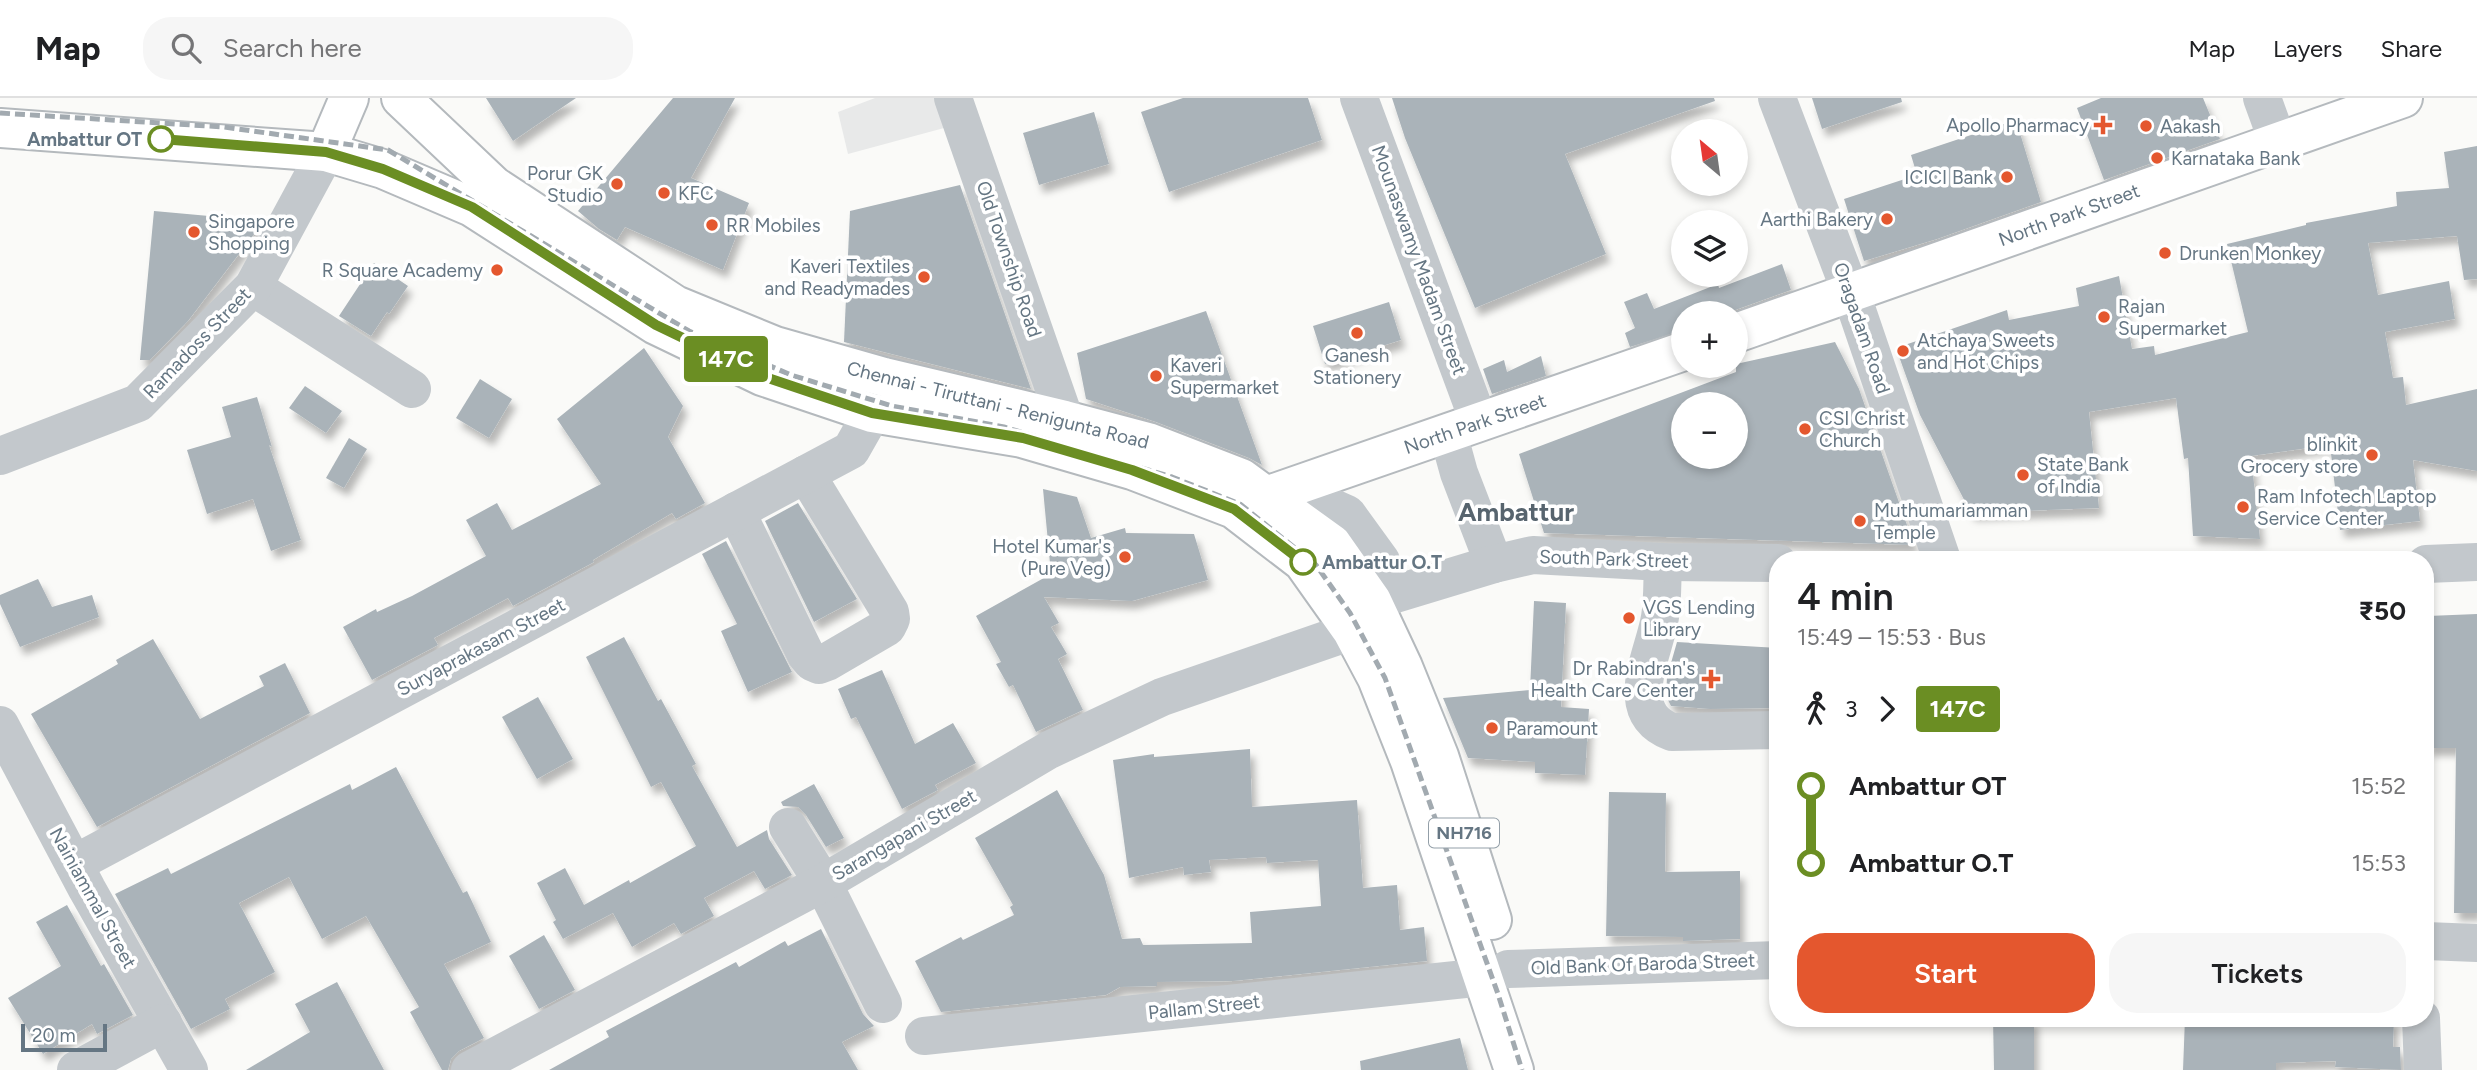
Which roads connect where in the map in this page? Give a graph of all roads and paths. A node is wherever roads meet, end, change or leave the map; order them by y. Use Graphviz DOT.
graph roads {
  1 [pos="349,98"];
  2 [pos="401,98"];
  3 [pos="953,98"];
  4 [pos="1359,98"];
  5 [pos="1777,98"];
  6 [pos="2262,98"];
  7 [pos="2403,98"];
  8 [pos="0,128"];
  9 [pos="2278,142"];
  10 [pos="326,152"];
  11 [pos="253,287"];
  12 [pos="1851,293"];
  13 [pos="1748,329"];
  14 [pos="1671,355"];
  15 [pos="412,389"];
  16 [pos="872,413"];
  17 [pos="1065,420"];
  18 [pos="1464,427"];
  19 [pos="0,456"];
  20 [pos="806,474"];
  21 [pos="1266,496"];
  22 [pos="736,511"];
  23 [pos="1939,551"];
  24 [pos="1663,562"];
  25 [pos="2477,562"];
  26 [pos="1769,563"];
  27 [pos="1494,564"];
  28 [pos="2434,564"];
  29 [pos="1362,616"];
  30 [pos="0,726"];
  31 [pos="1769,730"];
  32 [pos="788,827"];
  33 [pos="74,864"];
  34 [pos="823,883"];
  35 [pos="2434,942"];
  36 [pos="2477,943"];
  37 [pos="1769,960"];
  38 [pos="1496,973"];
  39 [pos="883,1004"];
  40 [pos="163,1023"];
  41 [pos="2421,1027"];
  42 [pos="924,1036"];
  43 [pos="76,1070"];
  44 [pos="189,1070"];
  45 [pos="470,1070"];
  46 [pos="1514,1070"];
  47 [pos="1541,1070"];
  48 [pos="2423,1070"];
  1 -- 10 [label="main road"];
  2 -- 17 [label="main road, Chennai - Tiruttani - Renigunta Road / NH716"];
  3 -- 17 [label="street, Old Township Road"];
  4 -- 18 [label="street, Mounaswamy Madam Street"];
  5 -- 12 [label="street, Oragadam Road"];
  6 -- 9 [label="street"];
  7 -- 9 [label="main road, North Park Street"];
  8 -- 10 [label="main road, Chennai - Tiruttani - Renigunta Road / NH716"];
  9 -- 12 [label="main road, North Park Street"];
  10 -- 11 [label="street, Ramadoss Street"];
  10 -- 16 [label="main road, Chennai - Tiruttani - Renigunta Road / NH716"];
  11 -- 15 [label="street"];
  11 -- 19 [label="street, Ramadoss Street"];
  12 -- 13 [label="main road, North Park Street"];
  12 -- 23 [label="street, Oragadam Road"];
  14 -- 18 [label="main road, North Park Street"];
  16 -- 20 [label="street, Suryaprakasam Street"];
  16 -- 29 [label="main road, Chennai - Tiruttani - Renigunta Road / NH716"];
  17 -- 21 [label="main road, Chennai - Tiruttani - Renigunta Road / NH716"];
  18 -- 21 [label="main road, North Park Street"];
  18 -- 27 [label="street, Mounaswamy Madam Street"];
  20 -- 22 [label="street, Suryaprakasam Street"];
  20 -- 22 [label="street"];
  21 -- 29 [label="main road, Chennai - Tiruttani - Renigunta Road / NH716"];
  22 -- 33 [label="street, Suryaprakasam Street"];
  24 -- 26 [label="street, South Park Street"];
  24 -- 27 [label="street, South Park Street"];
  24 -- 31 [label="street"];
  25 -- 28 [label="street"];
  27 -- 29 [label="street, South Park Street"];
  29 -- 34 [label="street, Sarangapani Street"];
  29 -- 38 [label="main road, Chennai - Tiruttani - Renigunta Road / NH716"];
  30 -- 33 [label="street, Nainiammal Street"];
  32 -- 34 [label="street"];
  33 -- 40 [label="street, Nainiammal Street"];
  34 -- 39 [label="street"];
  34 -- 45 [label="street, Sarangapani Street"];
  35 -- 36 [label="street"];
  37 -- 38 [label="street, Old Bank Of Baroda Street"];
  38 -- 42 [label="street, Pallam Street"];
  38 -- 46 [label="main road, Chennai - Tiruttani - Renigunta Road / NH716"];
  38 -- 47 [label="main road, Chennai - Tiruttani - Renigunta Road / NH716"];
  40 -- 43 [label="street"];
  40 -- 44 [label="street, Nainiammal Street"];
  41 -- 48 [label="street"];
}
